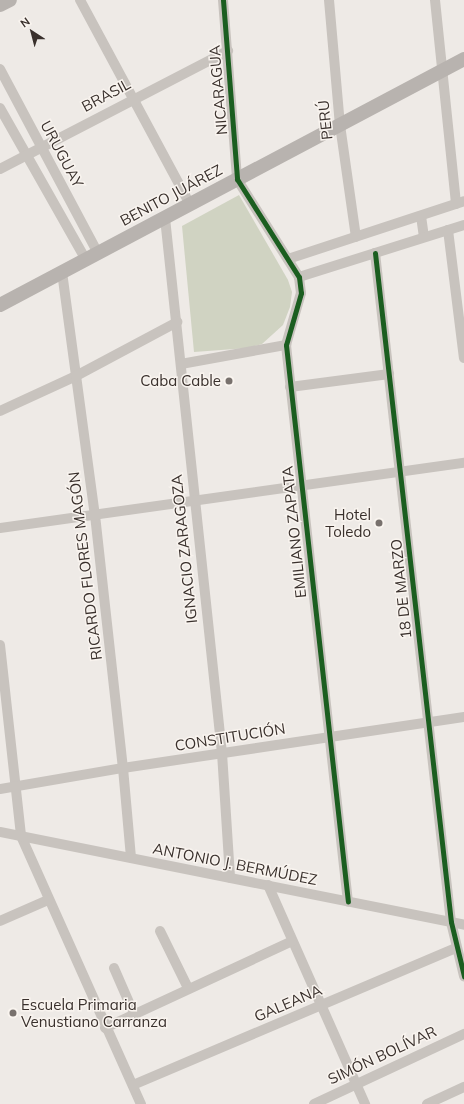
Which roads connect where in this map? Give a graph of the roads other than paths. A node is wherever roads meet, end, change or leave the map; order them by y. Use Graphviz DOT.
graph roads {
  1 [pos="10,0"];
  2 [pos="80,0"];
  3 [pos="222,0"];
  4 [pos="329,0"];
  5 [pos="435,0"];
  6 [pos="0,5"];
  7 [pos="228,51"];
  8 [pos="464,59"];
  9 [pos="0,68"];
  10 [pos="442,70"];
  11 [pos="132,99"];
  12 [pos="0,108"];
  13 [pos="340,125"];
  14 [pos="41,146"];
  15 [pos="25,156"];
  16 [pos="0,169"];
  17 [pos="238,179"];
  18 [pos="460,203"];
  19 [pos="190,204"];
  20 [pos="421,216"];
  21 [pos="165,218"];
  22 [pos="464,225"];
  23 [pos="448,230"];
  24 [pos="356,237"];
  25 [pos="424,237"];
  26 [pos="375,253"];
  27 [pos="92,256"];
  28 [pos="288,260"];
  29 [pos="62,272"];
  30 [pos="299,277"];
  31 [pos="0,305"];
  32 [pos="177,322"];
  33 [pos="286,345"];
  34 [pos="464,358"];
  35 [pos="181,364"];
  36 [pos="389,374"];
  37 [pos="76,376"];
  38 [pos="290,387"];
  39 [pos="0,411"];
  40 [pos="464,463"];
  41 [pos="400,472"];
  42 [pos="301,486"];
  43 [pos="194,500"];
  44 [pos="95,515"];
  45 [pos="0,528"];
  46 [pos="0,644"];
  47 [pos="464,717"];
  48 [pos="427,722"];
  49 [pos="329,737"];
  50 [pos="222,753"];
  51 [pos="123,768"];
  52 [pos="17,788"];
  53 [pos="0,789"];
  54 [pos="0,832"];
  55 [pos="21,836"];
  56 [pos="131,858"];
  57 [pos="230,878"];
  58 [pos="268,885"];
  59 [pos="48,900"];
  60 [pos="348,902"];
  61 [pos="0,921"];
  62 [pos="451,922"];
  63 [pos="464,925"];
  64 [pos="160,931"];
  65 [pos="292,941"];
  66 [pos="456,948"];
  67 [pos="114,968"];
  68 [pos="464,976"];
  69 [pos="188,988"];
  70 [pos="321,1005"];
  71 [pos="134,1014"];
  72 [pos="106,1028"];
  73 [pos="464,1034"];
  74 [pos="356,1084"];
  75 [pos="133,1085"];
  76 [pos="464,1087"];
  77 [pos="141,1104"];
  78 [pos="314,1104"];
  79 [pos="365,1104"];
  80 [pos="428,1104"];
  1 -- 6 [label="street"];
  2 -- 11 [label="street"];
  3 -- 7 [label="street, NICARAGUA"];
  4 -- 13 [label="street, PERÚ"];
  5 -- 10 [label="street"];
  7 -- 11 [label="street, BRASIL"];
  7 -- 17 [label="street, NICARAGUA"];
  8 -- 10 [label="street, BENITO JUÁREZ"];
  9 -- 14 [label="street, URUGUAY"];
  10 -- 13 [label="street, BENITO JUÁREZ"];
  10 -- 18 [label="street"];
  11 -- 14 [label="street, BRASIL"];
  11 -- 19 [label="street"];
  12 -- 15 [label="street, URUGUAY"];
  13 -- 17 [label="street, BENITO JUÁREZ"];
  13 -- 24 [label="street, PERÚ"];
  14 -- 15 [label="street, BRASIL"];
  14 -- 27 [label="street, URUGUAY"];
  15 -- 16 [label="street, BRASIL"];
  15 -- 27 [label="street, URUGUAY"];
  17 -- 19 [label="street, BENITO JUÁREZ"];
  17 -- 28 [label="street"];
  18 -- 20 [label="street"];
  19 -- 21 [label="street, BENITO JUÁREZ"];
  20 -- 24 [label="street"];
  20 -- 25 [label="street"];
  21 -- 27 [label="street, BENITO JUÁREZ"];
  21 -- 32 [label="street, IGNACIO ZARAGOZA"];
  22 -- 23 [label="street"];
  23 -- 25 [label="street"];
  23 -- 34 [label="street"];
  24 -- 28 [label="street"];
  25 -- 26 [label="street"];
  26 -- 30 [label="street"];
  26 -- 36 [label="street, 18 DE MARZO"];
  27 -- 29 [label="street, BENITO JUÁREZ"];
  28 -- 30 [label="street"];
  29 -- 31 [label="street, BENITO JUÁREZ"];
  29 -- 37 [label="street, RICARDO FLORES MAGÓN"];
  30 -- 33 [label="street, EMILIANO ZAPATA"];
  32 -- 35 [label="street, IGNACIO ZARAGOZA"];
  32 -- 37 [label="street"];
  33 -- 35 [label="street"];
  33 -- 38 [label="street, EMILIANO ZAPATA"];
  35 -- 43 [label="street, IGNACIO ZARAGOZA"];
  36 -- 38 [label="street"];
  36 -- 41 [label="street, 18 DE MARZO"];
  37 -- 39 [label="street"];
  37 -- 44 [label="street, RICARDO FLORES MAGÓN"];
  38 -- 42 [label="street, EMILIANO ZAPATA"];
  40 -- 41 [label="street"];
  41 -- 42 [label="street"];
  41 -- 48 [label="street, 18 DE MARZO"];
  42 -- 43 [label="street"];
  42 -- 49 [label="street, EMILIANO ZAPATA"];
  43 -- 44 [label="street"];
  43 -- 50 [label="street, IGNACIO ZARAGOZA"];
  44 -- 45 [label="street"];
  44 -- 51 [label="street, RICARDO FLORES MAGÓN"];
  46 -- 52 [label="street"];
  47 -- 48 [label="street, CONSTITUCIÓN"];
  48 -- 49 [label="street, CONSTITUCIÓN"];
  48 -- 62 [label="street, 18 DE MARZO"];
  49 -- 50 [label="street, CONSTITUCIÓN"];
  49 -- 60 [label="street, EMILIANO ZAPATA"];
  50 -- 51 [label="street, CONSTITUCIÓN"];
  50 -- 57 [label="street, IGNACIO ZARAGOZA"];
  51 -- 52 [label="street, CONSTITUCIÓN"];
  51 -- 56 [label="street, RICARDO FLORES MAGÓN"];
  52 -- 53 [label="street, CONSTITUCIÓN"];
  52 -- 55 [label="street"];
  54 -- 55 [label="street, ANTONIO J. BERMÚDEZ"];
  55 -- 56 [label="street, ANTONIO J. BERMÚDEZ"];
  55 -- 59 [label="street"];
  56 -- 57 [label="street, ANTONIO J. BERMÚDEZ"];
  57 -- 58 [label="street, ANTONIO J. BERMÚDEZ"];
  58 -- 60 [label="street, ANTONIO J. BERMÚDEZ"];
  58 -- 65 [label="street"];
  59 -- 61 [label="street"];
  59 -- 72 [label="street"];
  60 -- 62 [label="street, ANTONIO J. BERMÚDEZ"];
  62 -- 63 [label="street, ANTONIO J. BERMÚDEZ"];
  62 -- 66 [label="street, 18 DE MARZO"];
  64 -- 69 [label="street"];
  65 -- 69 [label="street"];
  65 -- 70 [label="street"];
  66 -- 68 [label="street, 18 DE MARZO"];
  66 -- 70 [label="street, GALEANA"];
  67 -- 71 [label="street"];
  69 -- 71 [label="street"];
  70 -- 74 [label="street"];
  70 -- 75 [label="street, GALEANA"];
  71 -- 72 [label="street"];
  72 -- 75 [label="street"];
  73 -- 74 [label="street, SIMÓN BOLÍVAR"];
  74 -- 78 [label="street, SIMÓN BOLÍVAR"];
  74 -- 79 [label="street"];
  75 -- 77 [label="street"];
  76 -- 80 [label="street"];
}
